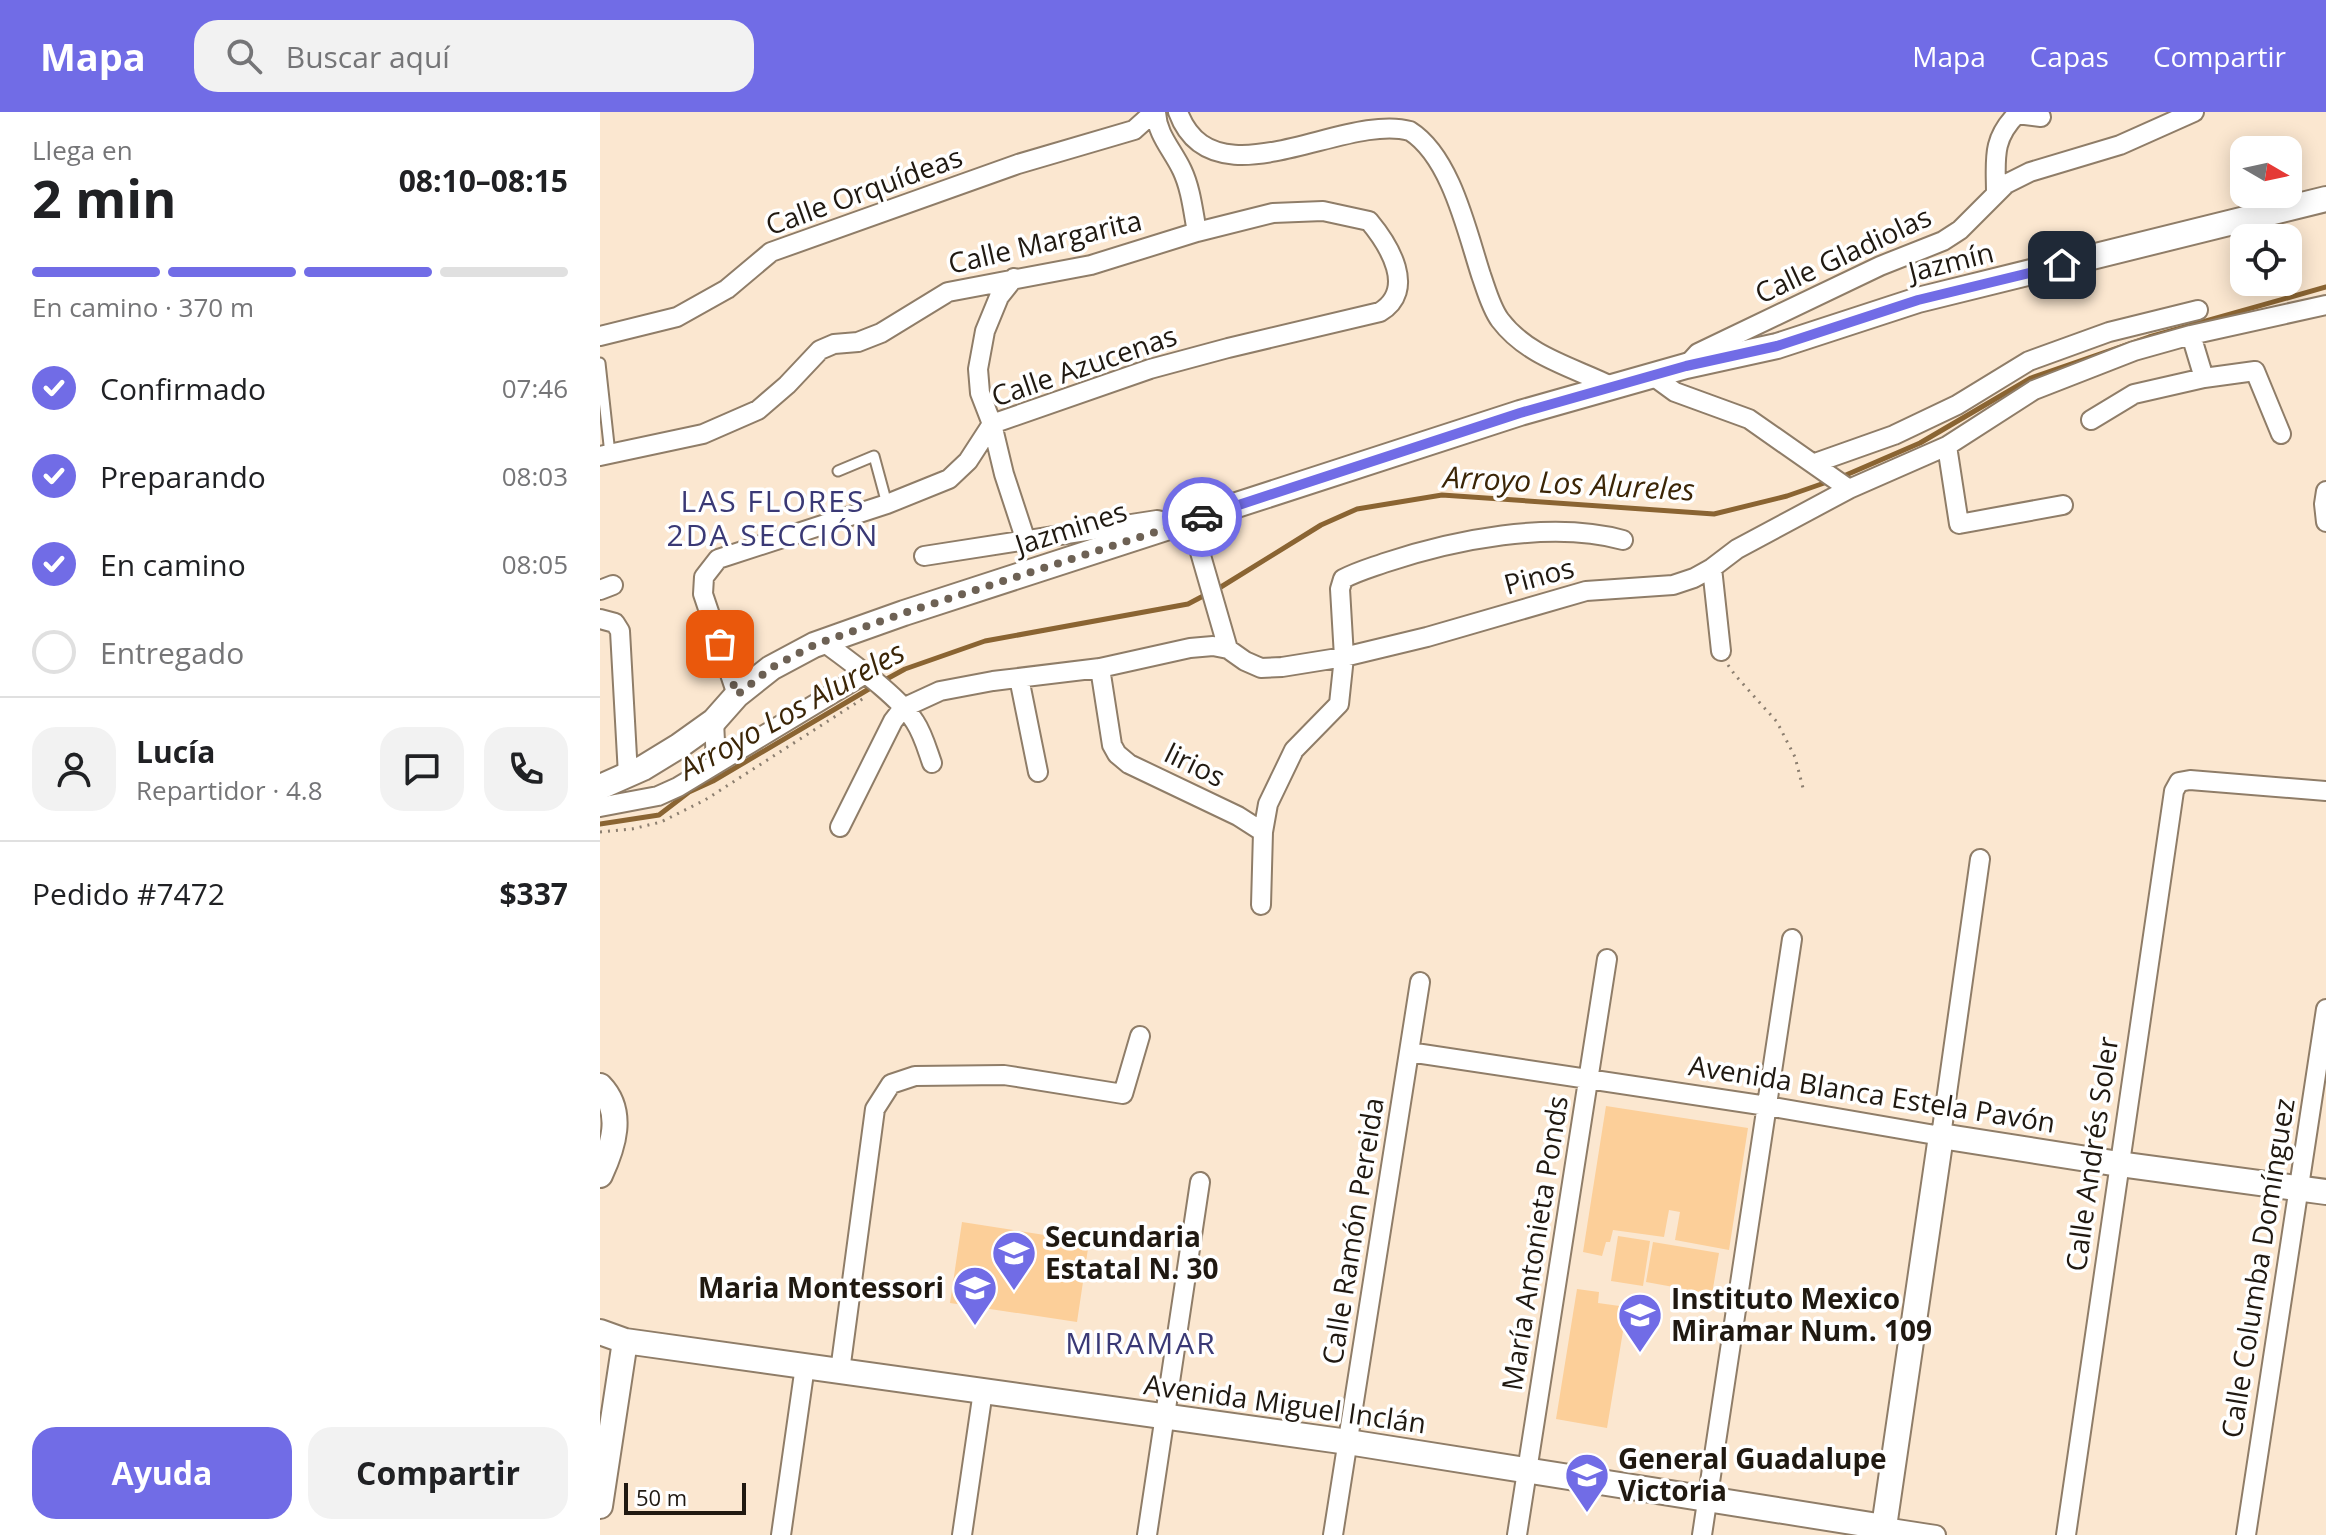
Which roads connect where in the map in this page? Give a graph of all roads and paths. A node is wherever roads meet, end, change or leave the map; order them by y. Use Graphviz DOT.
graph roads {
  1 [pos="1155,112"];
  2 [pos="1178,112"];
  3 [pos="2194,112"];
  4 [pos="1351,117"];
  5 [pos="2041,117"];
  6 [pos="1996,194"];
  7 [pos="2326,199"];
  8 [pos="1197,232"];
  9 [pos="1014,278"];
  10 [pos="1397,292"];
  11 [pos="2326,305"];
  12 [pos="2198,310"];
  13 [pos="2191,335"];
  14 [pos="600,336"];
  15 [pos="600,363"];
  16 [pos="1686,366"];
  17 [pos="1653,376"];
  18 [pos="2204,378"];
  19 [pos="1613,387"];
  20 [pos="2091,420"];
  21 [pos="992,424"];
  22 [pos="2281,434"];
  23 [pos="1947,446"];
  24 [pos="605,455"];
  25 [pos="1815,463"];
  26 [pos="838,471"];
  27 [pos="1841,484"];
  28 [pos="2326,491"];
  29 [pos="887,504"];
  30 [pos="2063,505"];
  31 [pos="2326,522"];
  32 [pos="1184,523"];
  33 [pos="1623,540"];
  34 [pos="1026,541"];
  35 [pos="924,556"];
  36 [pos="1712,568"];
  37 [pos="600,619"];
  38 [pos="824,642"];
  39 [pos="1228,649"];
  40 [pos="1721,651"];
  41 [pos="1344,657"];
  42 [pos="1100,668"];
  43 [pos="1019,678"];
  44 [pos="873,681"];
  45 [pos="737,695"];
  46 [pos="903,708"];
  47 [pos="714,721"];
  48 [pos="716,763"];
  49 [pos="932,763"];
  50 [pos="1038,772"];
  51 [pos="628,775"];
  52 [pos="600,787"];
  53 [pos="2326,791"];
  54 [pos="1804,792"];
  55 [pos="600,807"];
  56 [pos="840,827"];
  57 [pos="600,832"];
  58 [pos="1263,832"];
  59 [pos="1980,859"];
  60 [pos="1261,905"];
  61 [pos="1792,939"];
  62 [pos="1607,959"];
  63 [pos="1420,982"];
  64 [pos="2326,1009"];
  65 [pos="1140,1036"];
  66 [pos="1409,1052"];
  67 [pos="1589,1079"];
  68 [pos="600,1086"];
  69 [pos="1767,1106"];
  70 [pos="1941,1136"];
  71 [pos="2119,1164"];
  72 [pos="600,1175"];
  73 [pos="1200,1182"];
  74 [pos="2298,1188"];
  75 [pos="2326,1192"];
  76 [pos="600,1332"];
  77 [pos="625,1341"];
  78 [pos="805,1366"];
  79 [pos="840,1371"];
  80 [pos="983,1391"];
  81 [pos="1165,1417"];
  82 [pos="1348,1442"];
  83 [pos="1527,1471"];
  84 [pos="1708,1498"];
  85 [pos="600,1506"];
  86 [pos="1883,1531"];
  87 [pos="781,1535"];
  88 [pos="962,1535"];
  89 [pos="1147,1535"];
  90 [pos="1333,1535"];
  91 [pos="1517,1535"];
  92 [pos="1702,1535"];
  93 [pos="1936,1535"];
  94 [pos="2066,1535"];
  95 [pos="2246,1535"];
  1 -- 8 [label="street"];
  1 -- 14 [label="street, Calle Orquídeas"];
  2 -- 4 [label="street"];
  3 -- 6 [label="street, Calle Gladiolas"];
  4 -- 19 [label="street"];
  5 -- 6 [label="street"];
  6 -- 16 [label="street, Calle Gladiolas"];
  7 -- 16 [label="main road, Jazmín"];
  8 -- 9 [label="street, Calle Margarita"];
  8 -- 10 [label="street, Calle Margarita"];
  9 -- 21 [label="street"];
  9 -- 24 [label="street, Calle Margarita"];
  10 -- 21 [label="street, Calle Azucenas"];
  11 -- 13 [label="street, Pinos"];
  12 -- 25 [label="street"];
  13 -- 18 [label="street"];
  13 -- 23 [label="street, Pinos"];
  15 -- 24 [label="lane"];
  16 -- 17 [label="main road, Jazmines"];
  17 -- 19 [label="main road, Jazmines"];
  17 -- 25 [label="street"];
  18 -- 20 [label="street"];
  18 -- 22 [label="street"];
  19 -- 32 [label="main road, Jazmines"];
  21 -- 29 [label="street, Calle Azucenas"];
  21 -- 34 [label="street"];
  23 -- 27 [label="street, Pinos"];
  23 -- 30 [label="street"];
  25 -- 27 [label="street"];
  26 -- 29 [label="lane"];
  27 -- 36 [label="street, Pinos"];
  28 -- 31 [label="street"];
  29 -- 45 [label="street, Calle Azucenas"];
  32 -- 34 [label="street"];
  32 -- 38 [label="main road, Jazmines"];
  32 -- 39 [label="street"];
  33 -- 41 [label="street"];
  34 -- 35 [label="street"];
  36 -- 40 [label="street"];
  36 -- 41 [label="street, Pinos"];
  37 -- 51 [label="street"];
  38 -- 44 [label="street"];
  38 -- 45 [label="main road, Jazmines"];
  39 -- 41 [label="street, Pinos"];
  39 -- 42 [label="street"];
  40 -- 54 [label="path"];
  41 -- 58 [label="street"];
  42 -- 43 [label="street"];
  42 -- 58 [label="street, lirios"];
  43 -- 46 [label="street"];
  43 -- 50 [label="street"];
  44 -- 46 [label="street"];
  44 -- 48 [label="street"];
  44 -- 57 [label="path"];
  45 -- 47 [label="main road, Jazmines"];
  46 -- 49 [label="street"];
  46 -- 56 [label="street"];
  47 -- 48 [label="street"];
  47 -- 51 [label="main road, Jazmines"];
  48 -- 55 [label="street"];
  51 -- 52 [label="main road, Jazmines"];
  53 -- 71 [label="street, Calle Andrés Soler"];
  58 -- 60 [label="street"];
  59 -- 70 [label="street"];
  61 -- 69 [label="street"];
  62 -- 67 [label="street, María Antonieta Ponds"];
  63 -- 66 [label="street, Calle Ramón Pereida"];
  64 -- 74 [label="street, Calle Columba Domínguez"];
  65 -- 79 [label="street"];
  66 -- 67 [label="street, Avenida Blanca Estela Pavón"];
  66 -- 82 [label="street, Calle Ramón Pereida"];
  67 -- 69 [label="street, Avenida Blanca Estela Pavón"];
  67 -- 83 [label="street, María Antonieta Ponds"];
  68 -- 72 [label="main road"];
  69 -- 70 [label="street, Avenida Blanca Estela Pavón"];
  69 -- 84 [label="street"];
  70 -- 71 [label="main road, Avenida Blanca Estela Pavón"];
  70 -- 86 [label="main road"];
  71 -- 74 [label="main road, Avenida Blanca Estela Pavón"];
  71 -- 94 [label="street, Calle Andrés Soler"];
  73 -- 81 [label="street"];
  74 -- 75 [label="main road, Avenida Blanca Estela Pavón"];
  74 -- 95 [label="street, Calle Columba Domínguez"];
  76 -- 77 [label="main road, Avenida Miguel Inclán"];
  77 -- 78 [label="main road, Avenida Miguel Inclán"];
  77 -- 85 [label="main road"];
  78 -- 79 [label="main road, Avenida Miguel Inclán"];
  78 -- 87 [label="street"];
  79 -- 80 [label="main road, Avenida Miguel Inclán"];
  80 -- 81 [label="main road, Avenida Miguel Inclán"];
  80 -- 88 [label="street"];
  81 -- 82 [label="main road, Avenida Miguel Inclán"];
  81 -- 89 [label="street"];
  82 -- 83 [label="main road, Avenida Miguel Inclán"];
  82 -- 90 [label="street, Calle Ramón Pereida"];
  83 -- 84 [label="main road, Avenida Miguel Inclán"];
  83 -- 91 [label="street, María Antonieta Ponds"];
  84 -- 86 [label="main road, Avenida Miguel Inclán"];
  84 -- 92 [label="street"];
  86 -- 93 [label="street, Avenida Miguel Inclán"];
}
